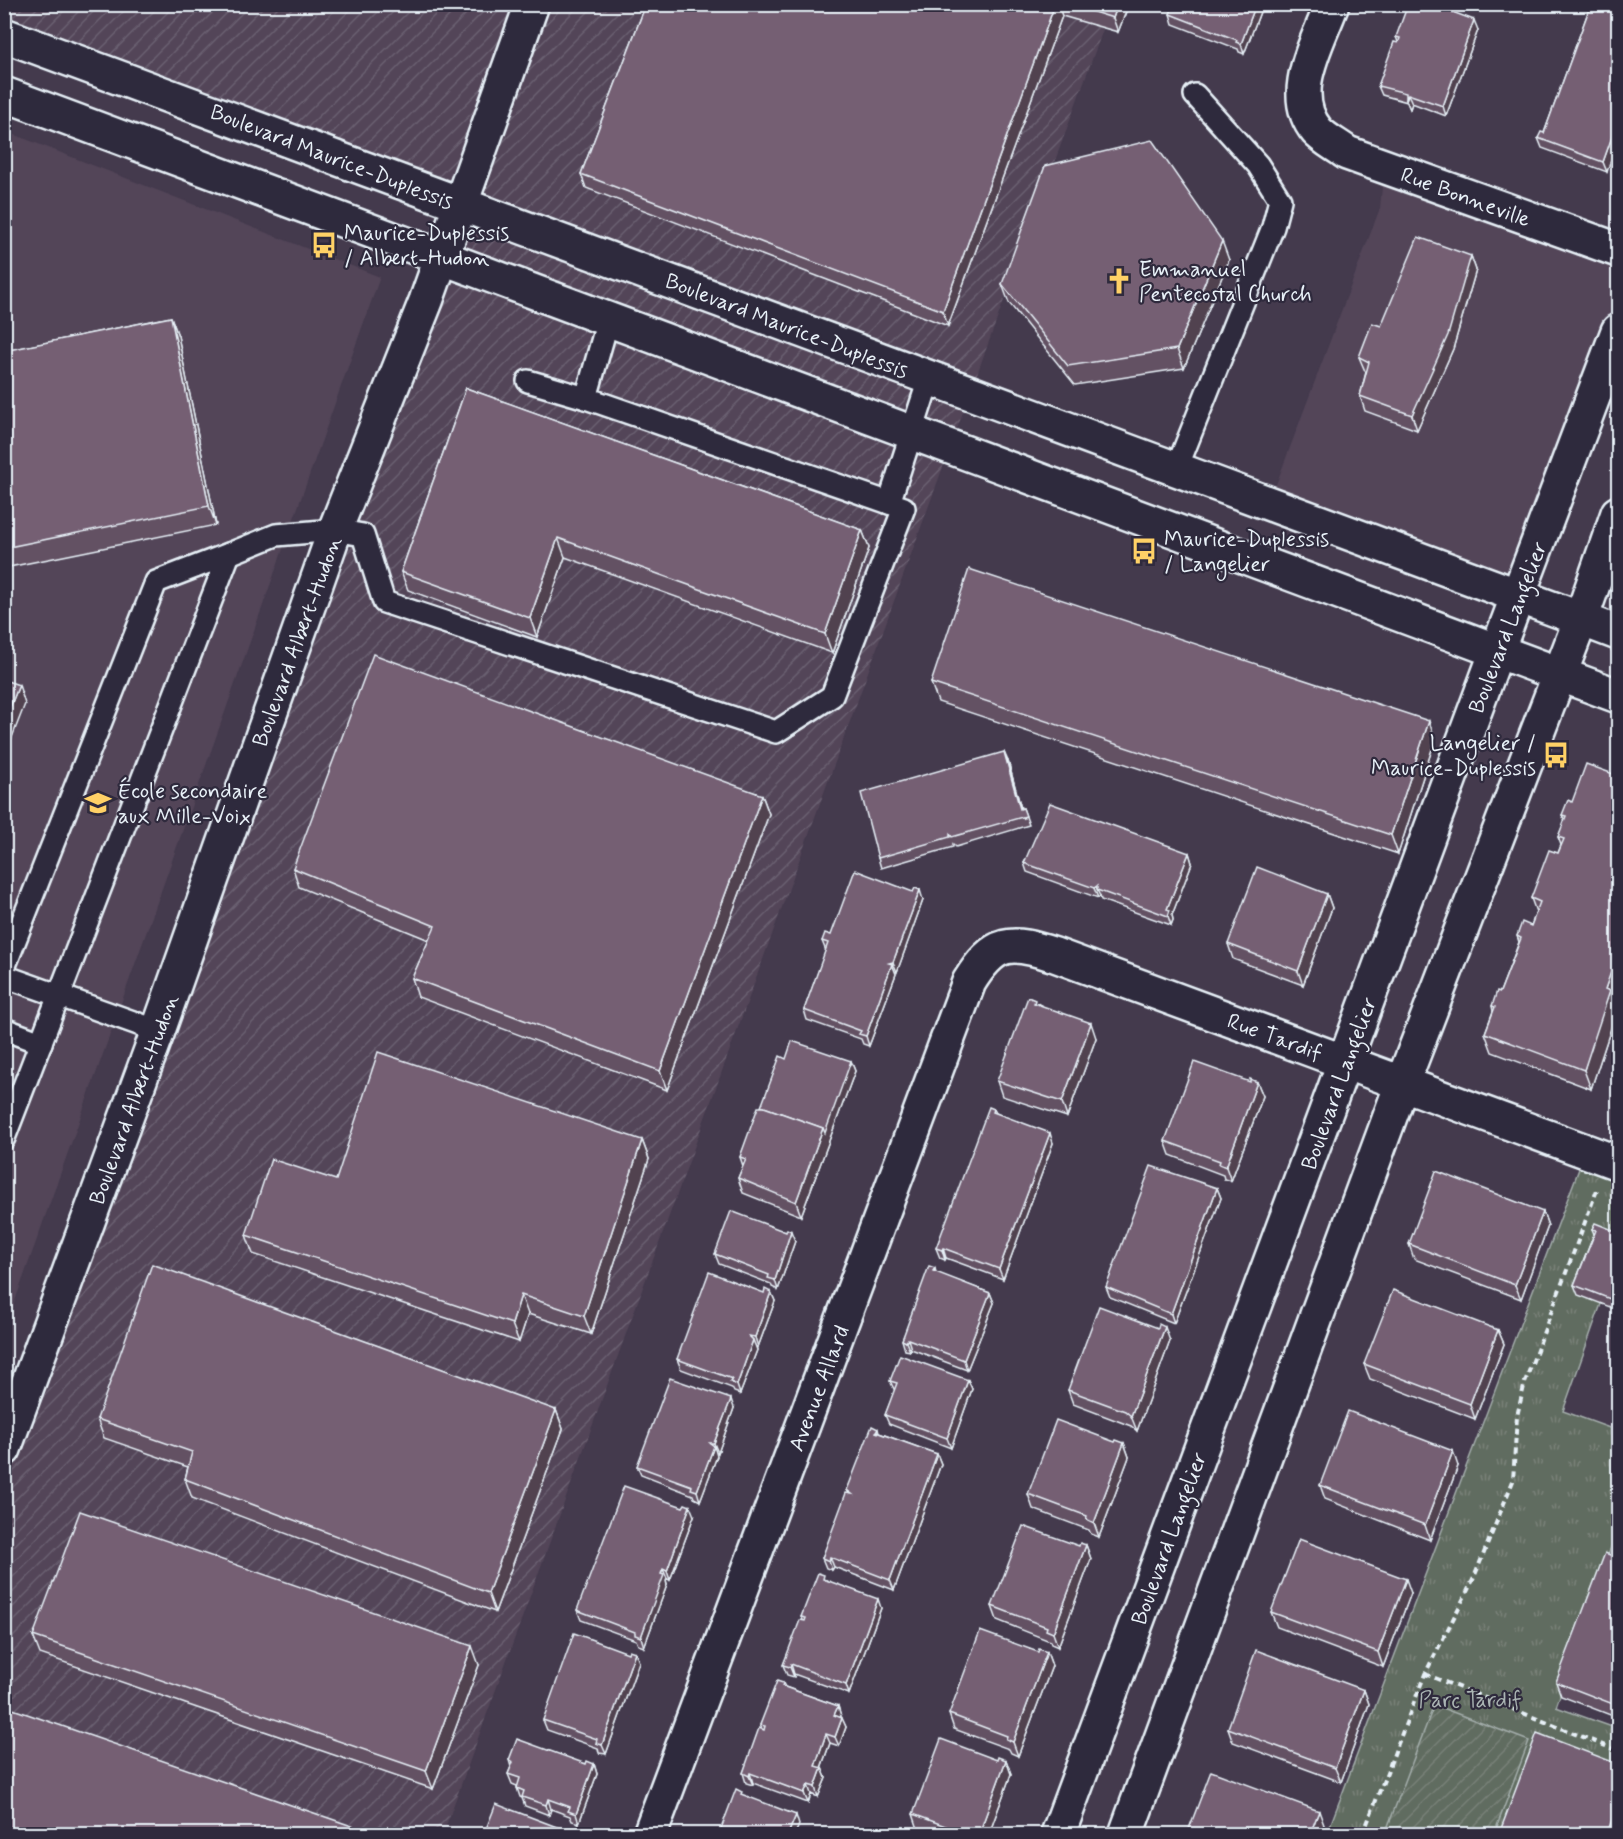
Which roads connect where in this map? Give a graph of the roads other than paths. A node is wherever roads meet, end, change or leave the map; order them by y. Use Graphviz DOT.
graph roads {
  1 [pos="532,4"];
  2 [pos="1332,4"];
  3 [pos="4,35"];
  4 [pos="4,94"];
  5 [pos="1195,95"];
  6 [pos="461,205"];
  7 [pos="1618,250"];
  8 [pos="441,257"];
  9 [pos="608,320"];
  10 [pos="1618,331"];
  11 [pos="929,379"];
  12 [pos="528,381"];
  13 [pos="586,398"];
  14 [pos="910,432"];
  15 [pos="1176,470"];
  16 [pos="889,503"];
  17 [pos="1618,513"];
  18 [pos="335,530"];
  19 [pos="229,554"];
  20 [pos="1519,597"];
  21 [pos="1581,619"];
  22 [pos="1618,633"];
  23 [pos="1497,651"];
  24 [pos="1559,675"];
  25 [pos="1618,696"];
  26 [pos="996,948"];
  27 [pos="4,968"];
  28 [pos="4,976"];
  29 [pos="58,994"];
  30 [pos="4,1029"];
  31 [pos="158,1031"];
  32 [pos="41,1043"];
  33 [pos="1346,1062"];
  34 [pos="1402,1084"];
  35 [pos="4,1138"];
  36 [pos="1614,1162"];
  37 [pos="8,1428"];
  38 [pos="650,1834"];
  39 [pos="1058,1834"];
  40 [pos="1125,1834"];
  1 -- 6 [label="street, Boulevard Albert-Hudon"];
  2 -- 7 [label="street, Rue Bonneville"];
  3 -- 6 [label="street, Boulevard Maurice-Duplessis"];
  4 -- 8 [label="street"];
  5 -- 15 [label="lane"];
  6 -- 8 [label="street, Boulevard Albert-Hudon"];
  6 -- 11 [label="street, Boulevard Maurice-Duplessis"];
  8 -- 9 [label="street"];
  8 -- 18 [label="street, Boulevard Albert-Hudon"];
  9 -- 13 [label="lane"];
  9 -- 14 [label="street"];
  10 -- 20 [label="street, Boulevard Langelier"];
  11 -- 14 [label="lane, Boulevard Maurice-Duplessis"];
  11 -- 15 [label="street, Boulevard Maurice-Duplessis"];
  12 -- 13 [label="lane"];
  13 -- 16 [label="lane"];
  14 -- 16 [label="lane, Boulevard Maurice-Duplessis"];
  14 -- 23 [label="street"];
  15 -- 20 [label="street, Boulevard Maurice-Duplessis"];
  16 -- 18 [label="lane"];
  17 -- 21 [label="street"];
  18 -- 19 [label="lane"];
  18 -- 31 [label="street, Boulevard Albert-Hudon"];
  19 -- 27 [label="lane"];
  19 -- 29 [label="lane"];
  20 -- 21 [label="street, Boulevard Maurice-Duplessis"];
  20 -- 23 [label="street, Boulevard Langelier"];
  21 -- 22 [label="street, Boulevard Maurice-Duplessis"];
  21 -- 24 [label="street"];
  23 -- 24 [label="street"];
  23 -- 33 [label="street, Boulevard Langelier"];
  24 -- 25 [label="street"];
  24 -- 34 [label="street"];
  26 -- 33 [label="street, Rue Tardif"];
  26 -- 38 [label="street, Avenue Allard"];
  28 -- 29 [label="lane"];
  29 -- 31 [label="lane"];
  29 -- 32 [label="lane"];
  30 -- 32 [label="lane"];
  31 -- 37 [label="street, Boulevard Albert-Hudon"];
  32 -- 35 [label="lane"];
  33 -- 34 [label="street, Rue Tardif"];
  33 -- 39 [label="street, Boulevard Langelier"];
  34 -- 36 [label="street, Rue Tardif"];
  34 -- 40 [label="street"];
}
